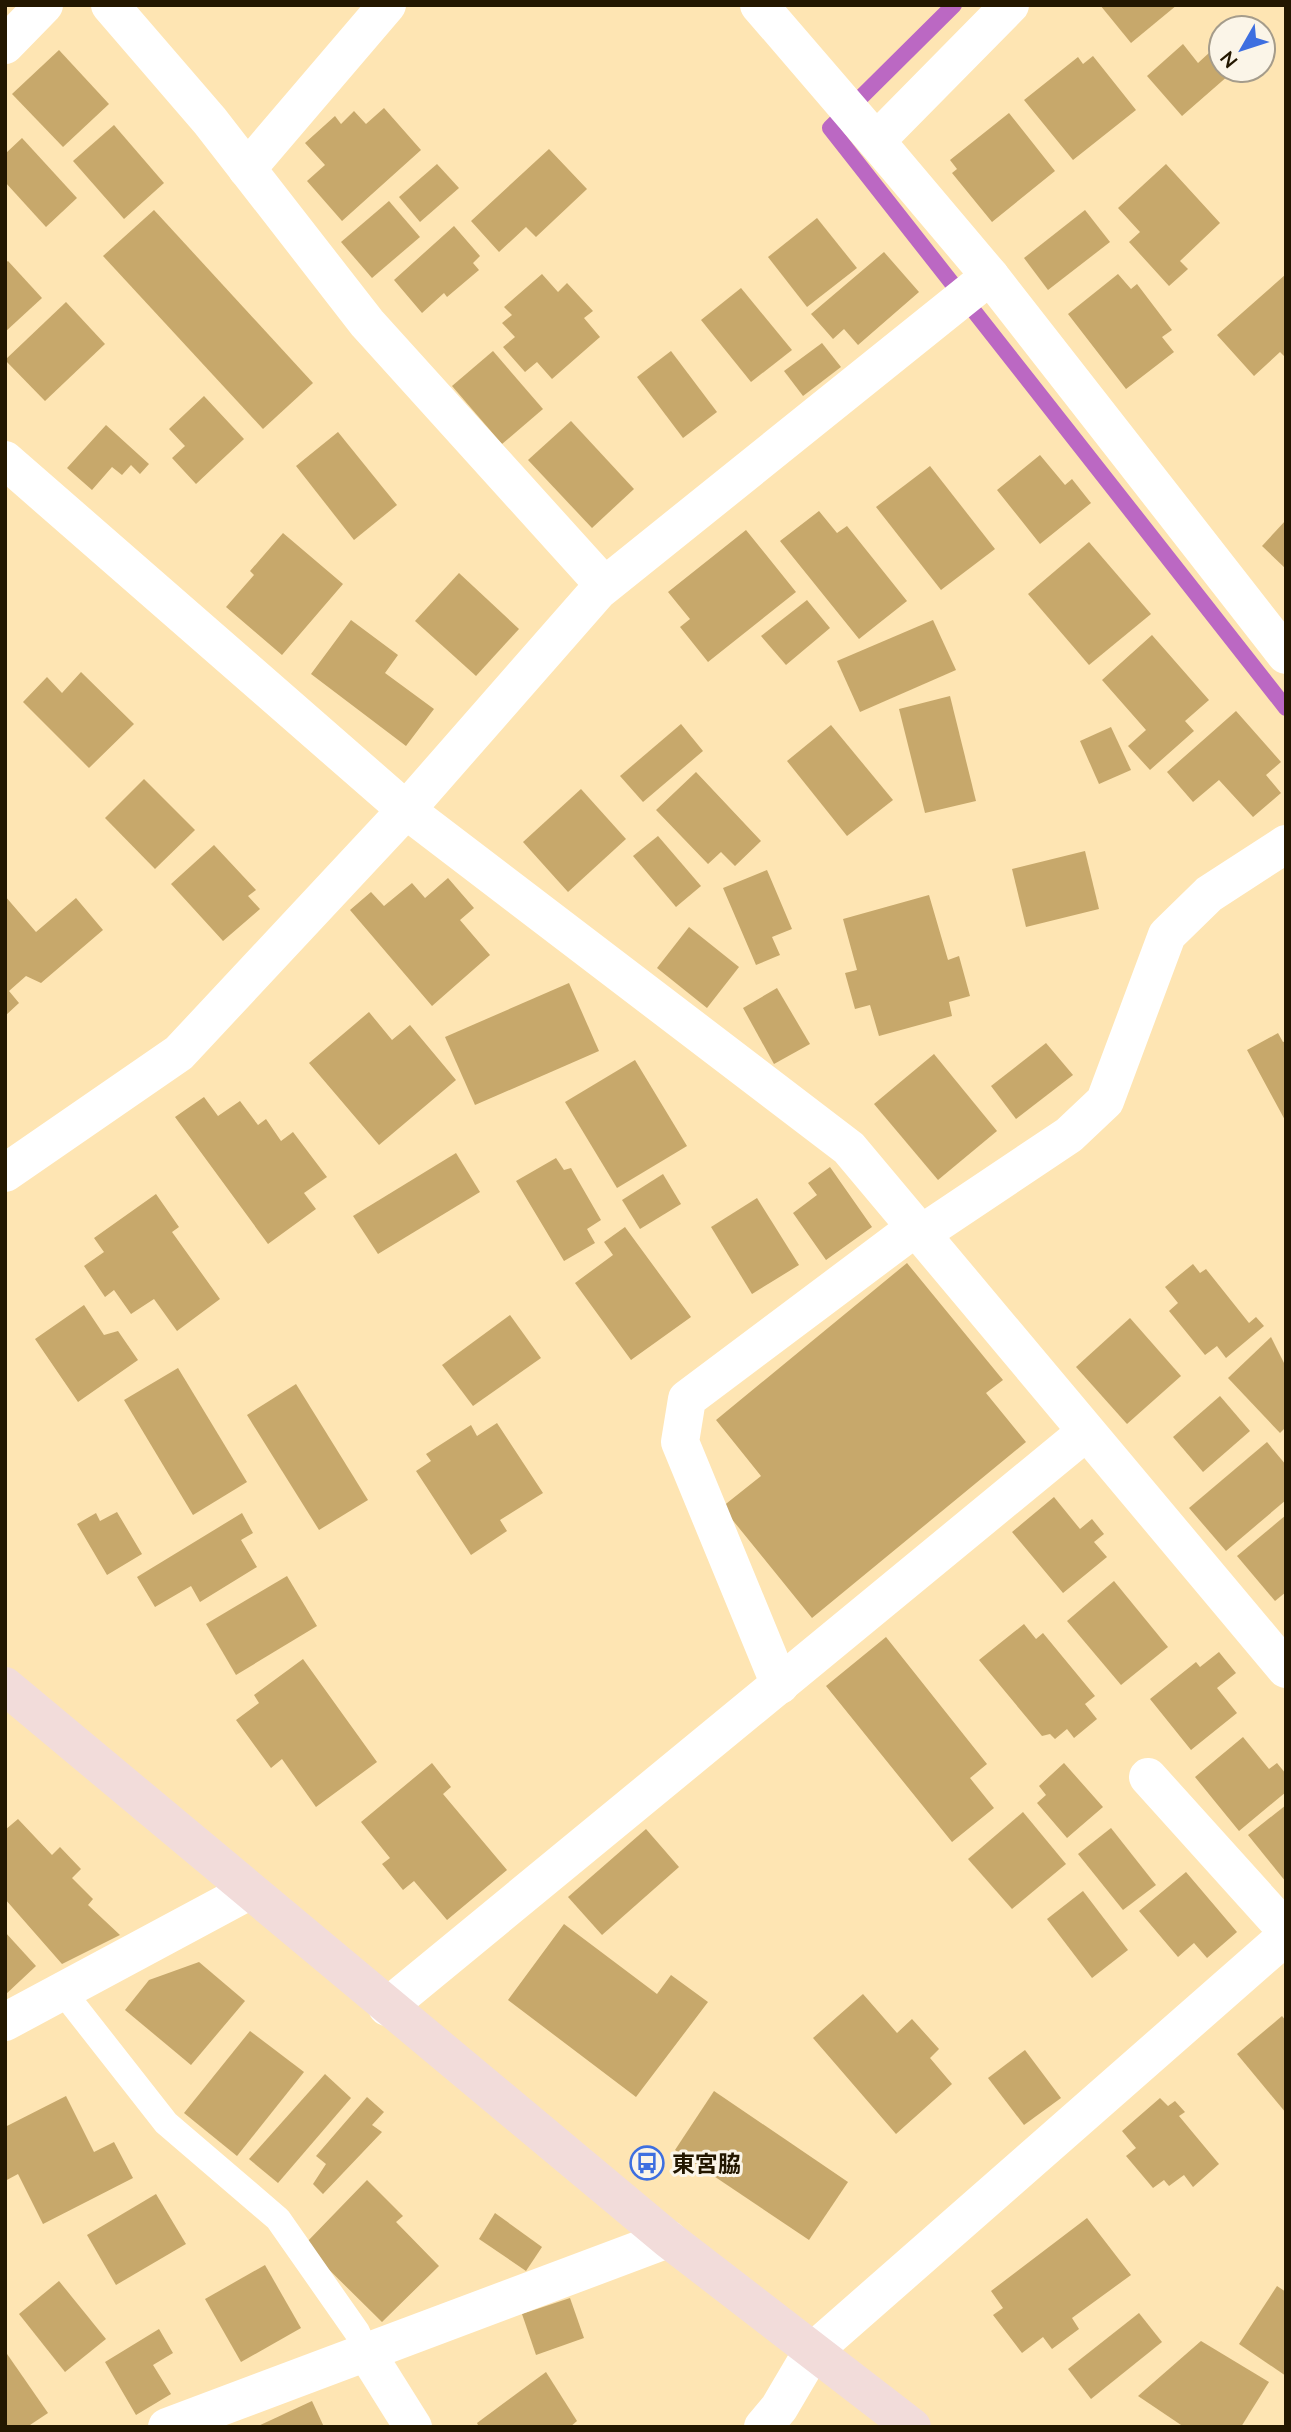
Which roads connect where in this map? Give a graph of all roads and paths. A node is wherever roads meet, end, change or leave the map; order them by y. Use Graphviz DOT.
graph roads {
  1 [pos="44,5"];
  2 [pos="110,5"];
  3 [pos="387,5"];
  4 [pos="759,5"];
  5 [pos="1010,5"];
  6 [pos="5,44"];
  7 [pos="876,141"];
  8 [pos="247,169"];
  9 [pos="990,276"];
  10 [pos="5,460"];
  11 [pos="604,585"];
  12 [pos="1286,656"];
  13 [pos="406,810"];
  14 [pos="1286,844"];
  15 [pos="5,1173"];
  16 [pos="918,1231"];
  17 [pos="1086,1432"];
  18 [pos="1286,1670"];
  19 [pos="780,1685"];
  20 [pos="5,1686"];
  21 [pos="1149,1777"];
  22 [pos="249,1891"];
  23 [pos="1286,1930"];
  24 [pos="1286,1936"];
  25 [pos="64,1993"];
  26 [pos="387,2007"];
  27 [pos="5,2022"];
  28 [pos="668,2239"];
  29 [pos="366,2352"];
  30 [pos="812,2352"];
  31 [pos="167,2427"];
  32 [pos="413,2427"];
  33 [pos="763,2427"];
  34 [pos="912,2427"];
  1 -- 6 [label="street"];
  2 -- 8 [label="street"];
  3 -- 8 [label="street"];
  4 -- 7 [label="street"];
  5 -- 7 [label="street"];
  7 -- 9 [label="street"];
  8 -- 11 [label="street"];
  9 -- 11 [label="street"];
  9 -- 12 [label="street"];
  10 -- 13 [label="street"];
  11 -- 13 [label="street"];
  13 -- 15 [label="street"];
  13 -- 16 [label="street"];
  14 -- 16 [label="street"];
  16 -- 17 [label="street"];
  16 -- 19 [label="street"];
  17 -- 18 [label="street"];
  17 -- 19 [label="street"];
  19 -- 26 [label="street"];
  20 -- 22 [label="street"];
  21 -- 23 [label="street"];
  22 -- 25 [label="street"];
  22 -- 26 [label="street"];
  24 -- 30 [label="street"];
  25 -- 27 [label="street"];
  25 -- 29 [label="lane"];
  26 -- 28 [label="street"];
  28 -- 29 [label="street"];
  28 -- 30 [label="street"];
  29 -- 31 [label="street"];
  29 -- 32 [label="street"];
  30 -- 33 [label="street"];
  30 -- 34 [label="street"];
}
